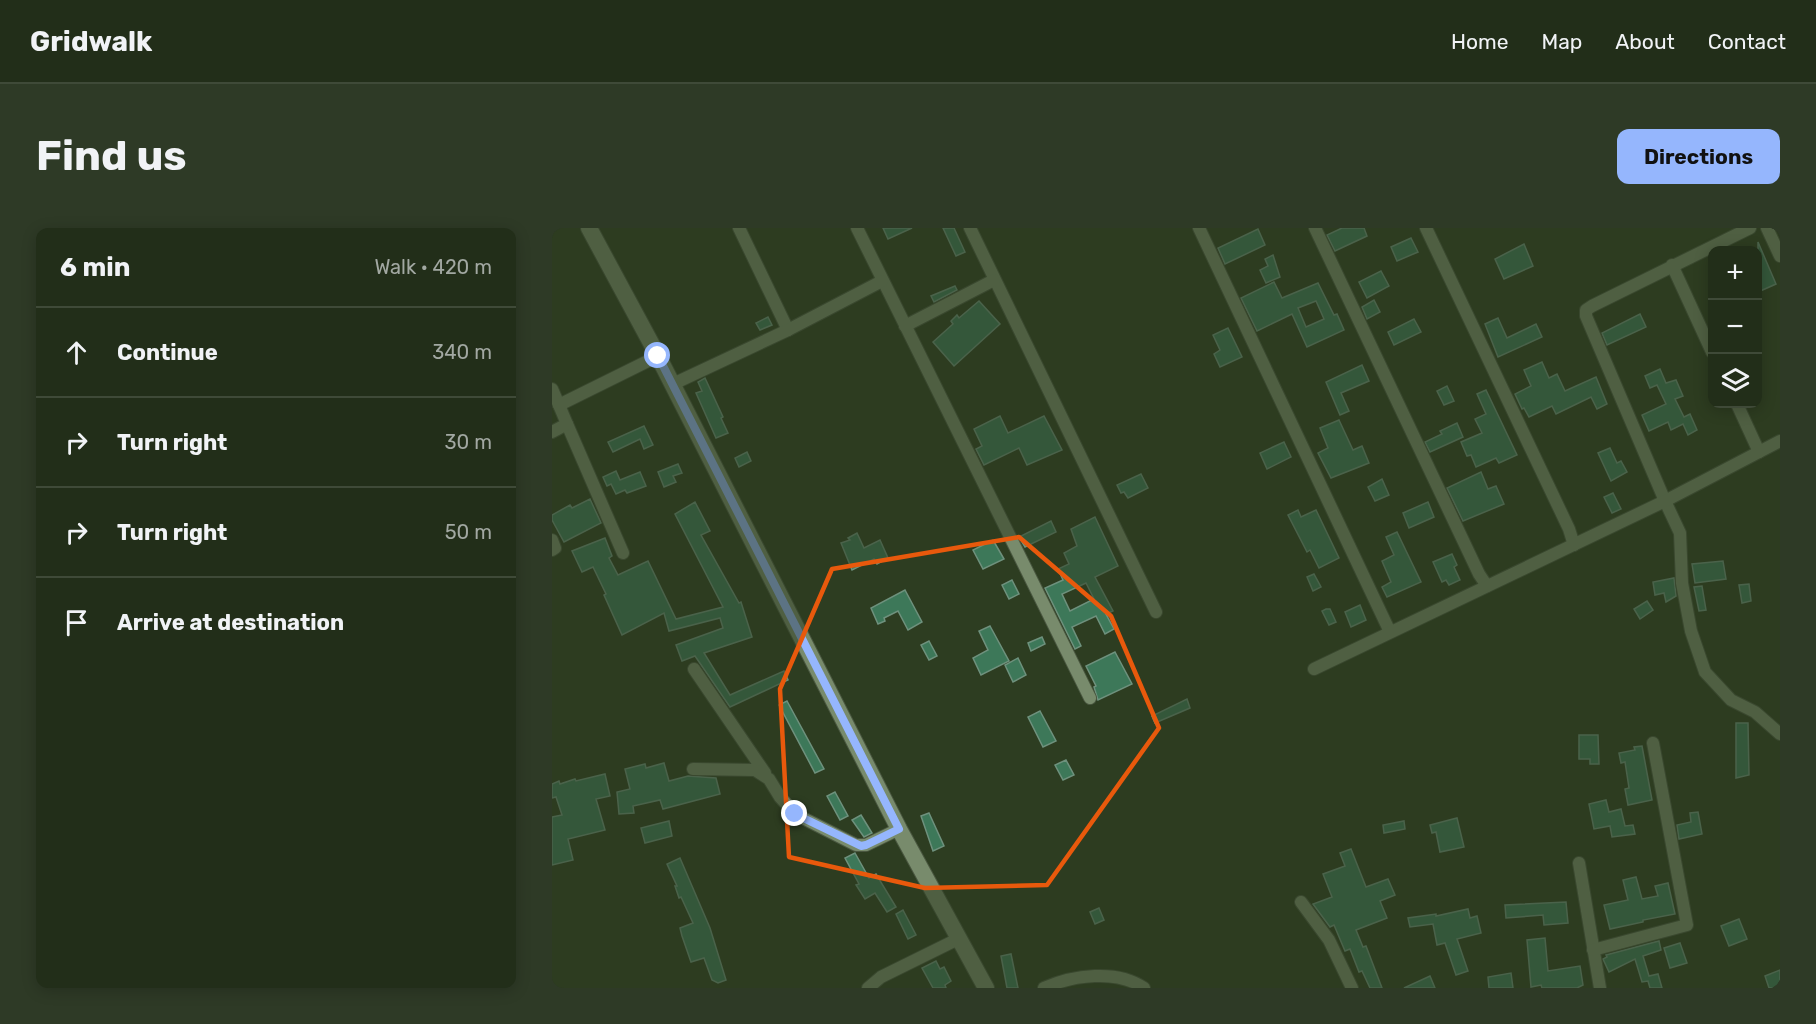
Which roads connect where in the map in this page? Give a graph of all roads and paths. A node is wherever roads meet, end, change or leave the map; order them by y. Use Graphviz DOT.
graph roads {
  1 [pos="589,228"];
  2 [pos="739,228"];
  3 [pos="857,228"];
  4 [pos="970,228"];
  5 [pos="1199,228"];
  6 [pos="1315,228"];
  7 [pos="1426,228"];
  8 [pos="1750,228"];
  9 [pos="1767,228"];
  10 [pos="1780,255"];
  11 [pos="1672,265"];
  12 [pos="994,280"];
  13 [pos="882,281"];
  14 [pos="905,326"];
  15 [pos="788,330"];
  16 [pos="1708,341"];
  17 [pos="658,356"];
  18 [pos="672,384"];
  19 [pos="552,389"];
  20 [pos="559,405"];
  21 [pos="1739,408"];
  22 [pos="567,424"];
  23 [pos="552,432"];
  24 [pos="1780,441"];
  25 [pos="1759,452"];
  26 [pos="1665,501"];
  27 [pos="552,540"];
  28 [pos="1574,545"];
  29 [pos="552,550"];
  30 [pos="623,553"];
  31 [pos="1487,586"];
  32 [pos="1156,612"];
  33 [pos="1390,632"];
  34 [pos="694,669"];
  35 [pos="1314,669"];
  36 [pos="1090,698"];
  37 [pos="1780,734"];
  38 [pos="1653,743"];
  39 [pos="693,769"];
  40 [pos="769,780"];
  41 [pos="899,829"];
  42 [pos="1579,863"];
  43 [pos="1301,902"];
  44 [pos="960,938"];
  45 [pos="1593,950"];
  46 [pos="868,988"];
  47 [pos="986,988"];
  48 [pos="1044,988"];
  49 [pos="1144,988"];
  50 [pos="1352,988"];
  51 [pos="1600,988"];
  1 -- 17 [label="main road"];
  2 -- 15 [label="street"];
  3 -- 13 [label="street"];
  4 -- 12 [label="street"];
  5 -- 33 [label="street"];
  6 -- 31 [label="street"];
  7 -- 28 [label="street"];
  8 -- 11 [label="street"];
  9 -- 10 [label="street"];
  11 -- 16 [label="street"];
  11 -- 26 [label="street"];
  12 -- 14 [label="street"];
  12 -- 32 [label="street"];
  13 -- 14 [label="street"];
  13 -- 15 [label="street"];
  14 -- 36 [label="street"];
  15 -- 18 [label="street"];
  17 -- 18 [label="main road"];
  17 -- 20 [label="street"];
  18 -- 41 [label="main road"];
  19 -- 20 [label="street"];
  20 -- 22 [label="street"];
  21 -- 25 [label="street"];
  22 -- 23 [label="street"];
  22 -- 30 [label="street"];
  24 -- 25 [label="street"];
  25 -- 26 [label="street"];
  26 -- 28 [label="street"];
  26 -- 37 [label="street"];
  27 -- 29 [label="street"];
  28 -- 31 [label="street"];
  31 -- 33 [label="street"];
  33 -- 35 [label="street"];
  34 -- 40 [label="street"];
  38 -- 45 [label="street"];
  39 -- 40 [label="street"];
  40 -- 41 [label="street"];
  41 -- 44 [label="main road"];
  42 -- 45 [label="street"];
  43 -- 50 [label="street"];
  44 -- 46 [label="street"];
  44 -- 47 [label="main road"];
  45 -- 51 [label="street"];
  48 -- 49 [label="street"];
}
